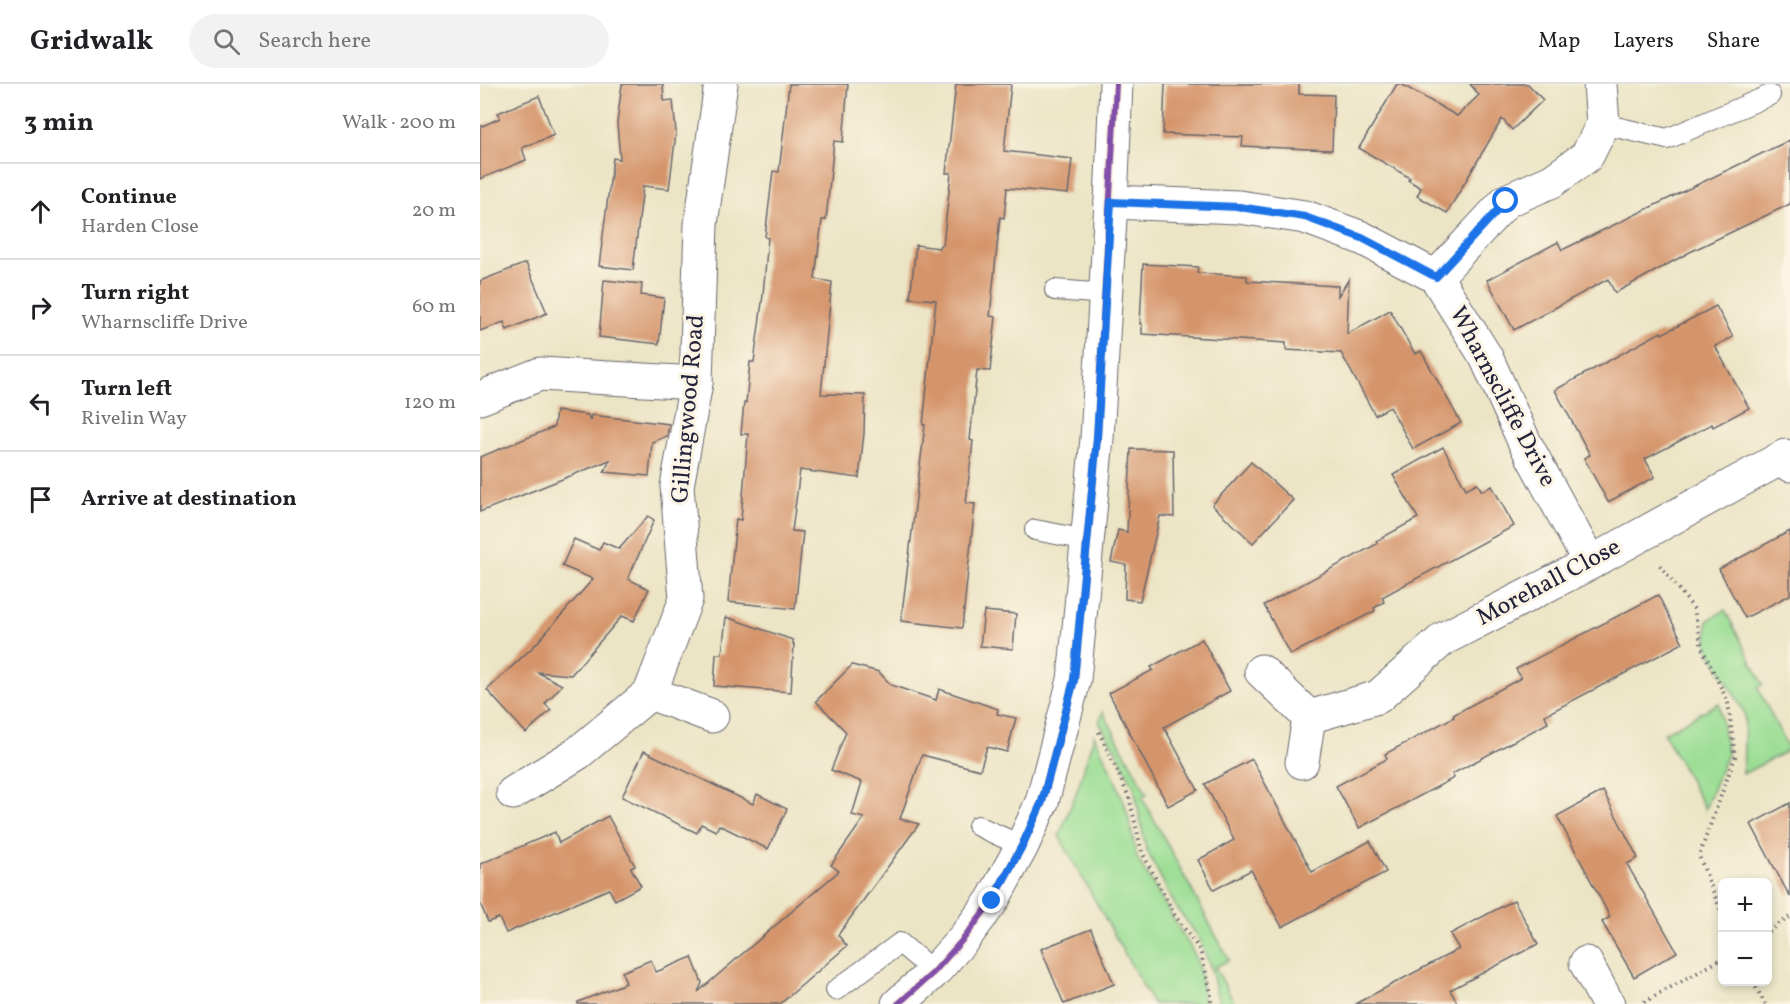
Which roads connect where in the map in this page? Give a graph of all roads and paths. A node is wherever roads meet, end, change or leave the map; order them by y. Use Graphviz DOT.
graph roads {
  1 [pos="721,84"];
  2 [pos="1116,84"];
  3 [pos="1600,84"];
  4 [pos="1770,95"];
  5 [pos="1604,123"];
  6 [pos="1111,202"];
  7 [pos="1436,277"];
  8 [pos="1055,290"];
  9 [pos="1106,294"];
  10 [pos="696,383"];
  11 [pos="480,398"];
  12 [pos="1790,465"];
  13 [pos="1035,530"];
  14 [pos="1638,536"];
  15 [pos="1087,540"];
  16 [pos="1590,563"];
  17 [pos="1261,671"];
  18 [pos="1074,680"];
  19 [pos="650,693"];
  20 [pos="712,716"];
  21 [pos="1309,717"];
  22 [pos="1302,762"];
  23 [pos="513,793"];
  24 [pos="978,826"];
  25 [pos="1022,846"];
  26 [pos="1718,903"];
  27 [pos="1790,917"];
  28 [pos="1772,928"];
  29 [pos="1718,960"];
  30 [pos="1586,963"];
  31 [pos="934,972"];
  32 [pos="1756,986"];
  33 [pos="836,990"];
  34 [pos="898,1004"];
  35 [pos="1211,1004"];
  36 [pos="1608,1004"];
  37 [pos="1641,1004"];
  38 [pos="1765,1004"];
  1 -- 10 [label="street, Gillingwood Road"];
  2 -- 6 [label="street"];
  3 -- 5 [label="street"];
  4 -- 5 [label="lane"];
  5 -- 7 [label="street"];
  6 -- 7 [label="street"];
  6 -- 9 [label="street"];
  7 -- 16 [label="street, Wharnscliffe Drive"];
  8 -- 9 [label="lane"];
  9 -- 15 [label="street"];
  10 -- 11 [label="street"];
  10 -- 19 [label="street, Gillingwood Road"];
  12 -- 14 [label="street, Morehall Close"];
  13 -- 15 [label="lane"];
  14 -- 16 [label="street, Morehall Close"];
  14 -- 26 [label="path"];
  15 -- 18 [label="street"];
  16 -- 21 [label="street, Morehall Close"];
  17 -- 21 [label="street"];
  18 -- 25 [label="street"];
  18 -- 35 [label="path"];
  19 -- 20 [label="street"];
  19 -- 23 [label="street, Gillingwood Road"];
  21 -- 22 [label="street"];
  24 -- 25 [label="lane"];
  25 -- 31 [label="street"];
  27 -- 28 [label="path"];
  29 -- 37 [label="path"];
  30 -- 36 [label="street"];
  31 -- 33 [label="lane"];
  31 -- 34 [label="street"];
  32 -- 38 [label="path"];
}
